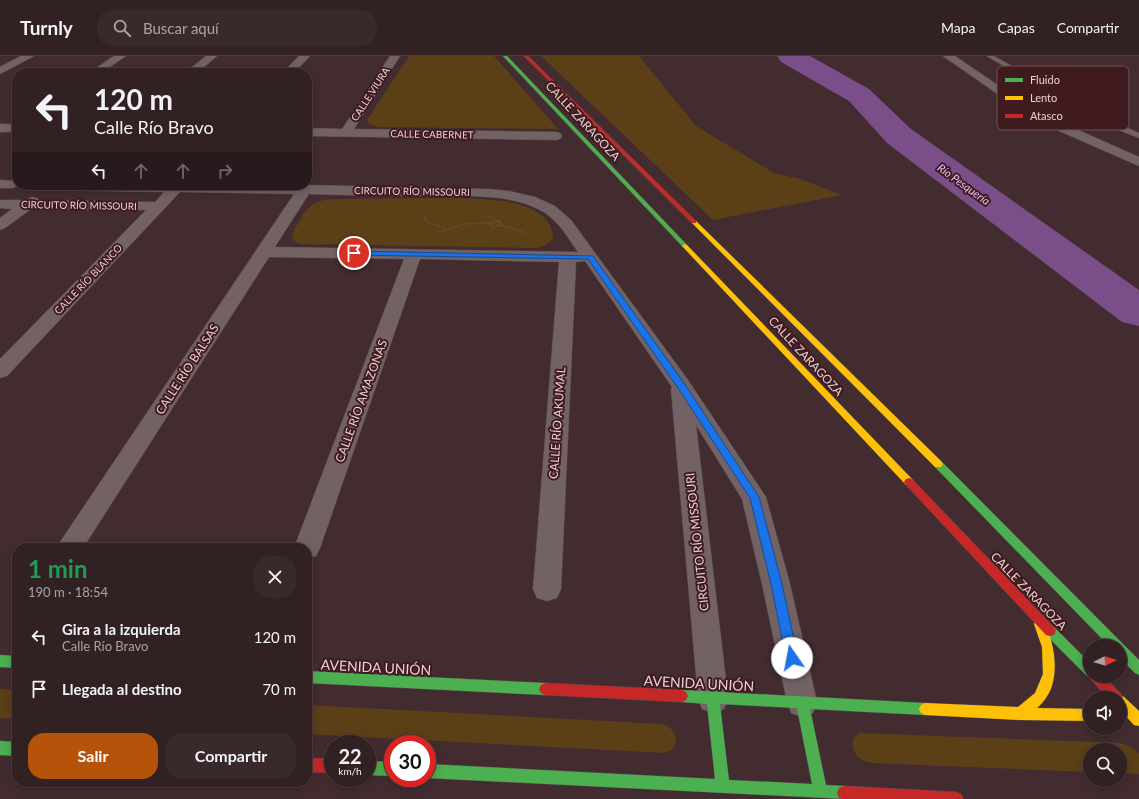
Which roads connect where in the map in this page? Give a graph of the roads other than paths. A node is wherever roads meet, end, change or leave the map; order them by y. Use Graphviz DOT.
graph roads {
  1 [pos="29,56"];
  2 [pos="121,56"];
  3 [pos="212,56"];
  4 [pos="305,56"];
  5 [pos="395,56"];
  6 [pos="505,56"];
  7 [pos="526,56"];
  8 [pos="948,56"];
  9 [pos="990,56"];
  10 [pos="1007,66"];
  11 [pos="102,68"];
  12 [pos="196,68"];
  13 [pos="293,68"];
  14 [pos="0,71"];
  15 [pos="997,89"];
  16 [pos="1067,130"];
  17 [pos="1125,130"];
  18 [pos="312,132"];
  19 [pos="345,133"];
  20 [pos="556,136"];
  21 [pos="608,136"];
  22 [pos="1139,136"];
  23 [pos="585,140"];
  24 [pos="1139,162"];
  25 [pos="45,190"];
  26 [pos="174,190"];
  27 [pos="305,190"];
  28 [pos="0,204"];
  29 [pos="27,204"];
  30 [pos="158,206"];
  31 [pos="0,225"];
  32 [pos="264,252"];
  33 [pos="414,254"];
  34 [pos="568,257"];
  35 [pos="590,257"];
  36 [pos="0,370"];
  37 [pos="681,386"];
  38 [pos="72,543"];
  39 [pos="309,543"];
  40 [pos="547,589"];
  41 [pos="1038,619"];
  42 [pos="1110,639"];
  43 [pos="1127,656"];
  44 [pos="0,661"];
  45 [pos="12,662"];
  46 [pos="1083,664"];
  47 [pos="1139,668"];
  48 [pos="312,677"];
  49 [pos="1102,683"];
  50 [pos="1110,691"];
  51 [pos="713,698"];
  52 [pos="802,702"];
  53 [pos="1127,708"];
  54 [pos="1020,714"];
  55 [pos="1083,715"];
  56 [pos="1127,716"];
  57 [pos="1137,717"];
  58 [pos="0,748"];
  59 [pos="12,749"];
  60 [pos="312,765"];
  61 [pos="324,766"];
  62 [pos="436,771"];
  63 [pos="722,787"];
  64 [pos="820,792"];
  65 [pos="956,799"];
  1 -- 14 [label="street"];
  2 -- 11 [label="street"];
  3 -- 12 [label="street"];
  4 -- 13 [label="street"];
  5 -- 19 [label="street, CALLE VIURA"];
  6 -- 23 [label="street, CALLE ZARAGOZA"];
  7 -- 21 [label="street, CALLE ZARAGOZA"];
  8 -- 15 [label="street"];
  9 -- 10 [label="lane"];
  16 -- 24 [label="street"];
  17 -- 22 [label="lane"];
  18 -- 19 [label="street, CALLE CABERNET"];
  19 -- 20 [label="street, CALLE CABERNET"];
  21 -- 23 [label="street"];
  21 -- 42 [label="street, CALLE ZARAGOZA"];
  23 -- 41 [label="street, CALLE ZARAGOZA"];
  25 -- 29 [label="street"];
  26 -- 30 [label="street, CALLE RÍO BLANCO"];
  27 -- 32 [label="street, CALLE RÍO BALSAS"];
  27 -- 35 [label="street, CIRCUITO RÍO MISSOURI"];
  28 -- 29 [label="street, CIRCUITO RÍO MISSOURI"];
  29 -- 30 [label="street, CIRCUITO RÍO MISSOURI"];
  29 -- 31 [label="street"];
  30 -- 36 [label="street, CALLE RÍO BLANCO"];
  32 -- 33 [label="street"];
  32 -- 38 [label="street, CALLE RÍO BALSAS"];
  33 -- 34 [label="street"];
  33 -- 39 [label="street, CALLE RÍO AMAZONAS"];
  34 -- 35 [label="street"];
  34 -- 40 [label="street, CALLE RÍO AKUMAL"];
  35 -- 37 [label="street, CIRCUITO RÍO MISSOURI"];
  37 -- 51 [label="street, CIRCUITO RÍO MISSOURI"];
  37 -- 52 [label="street, CIRCUITO RÍO MISSOURI"];
  41 -- 46 [label="street, CALLE ZARAGOZA"];
  41 -- 54 [label="street"];
  43 -- 47 [label="street"];
  44 -- 45 [label="street"];
  48 -- 51 [label="street, AVENIDA UNIÓN"];
  49 -- 50 [label="street"];
  51 -- 52 [label="street, AVENIDA UNIÓN"];
  51 -- 63 [label="street"];
  52 -- 54 [label="street, AVENIDA UNIÓN"];
  52 -- 64 [label="street"];
  53 -- 57 [label="street"];
  54 -- 55 [label="street, AVENIDA UNIÓN"];
  56 -- 57 [label="street"];
  58 -- 59 [label="street"];
  60 -- 61 [label="street"];
  62 -- 63 [label="street"];
  63 -- 64 [label="street"];
  64 -- 65 [label="street"];
}
